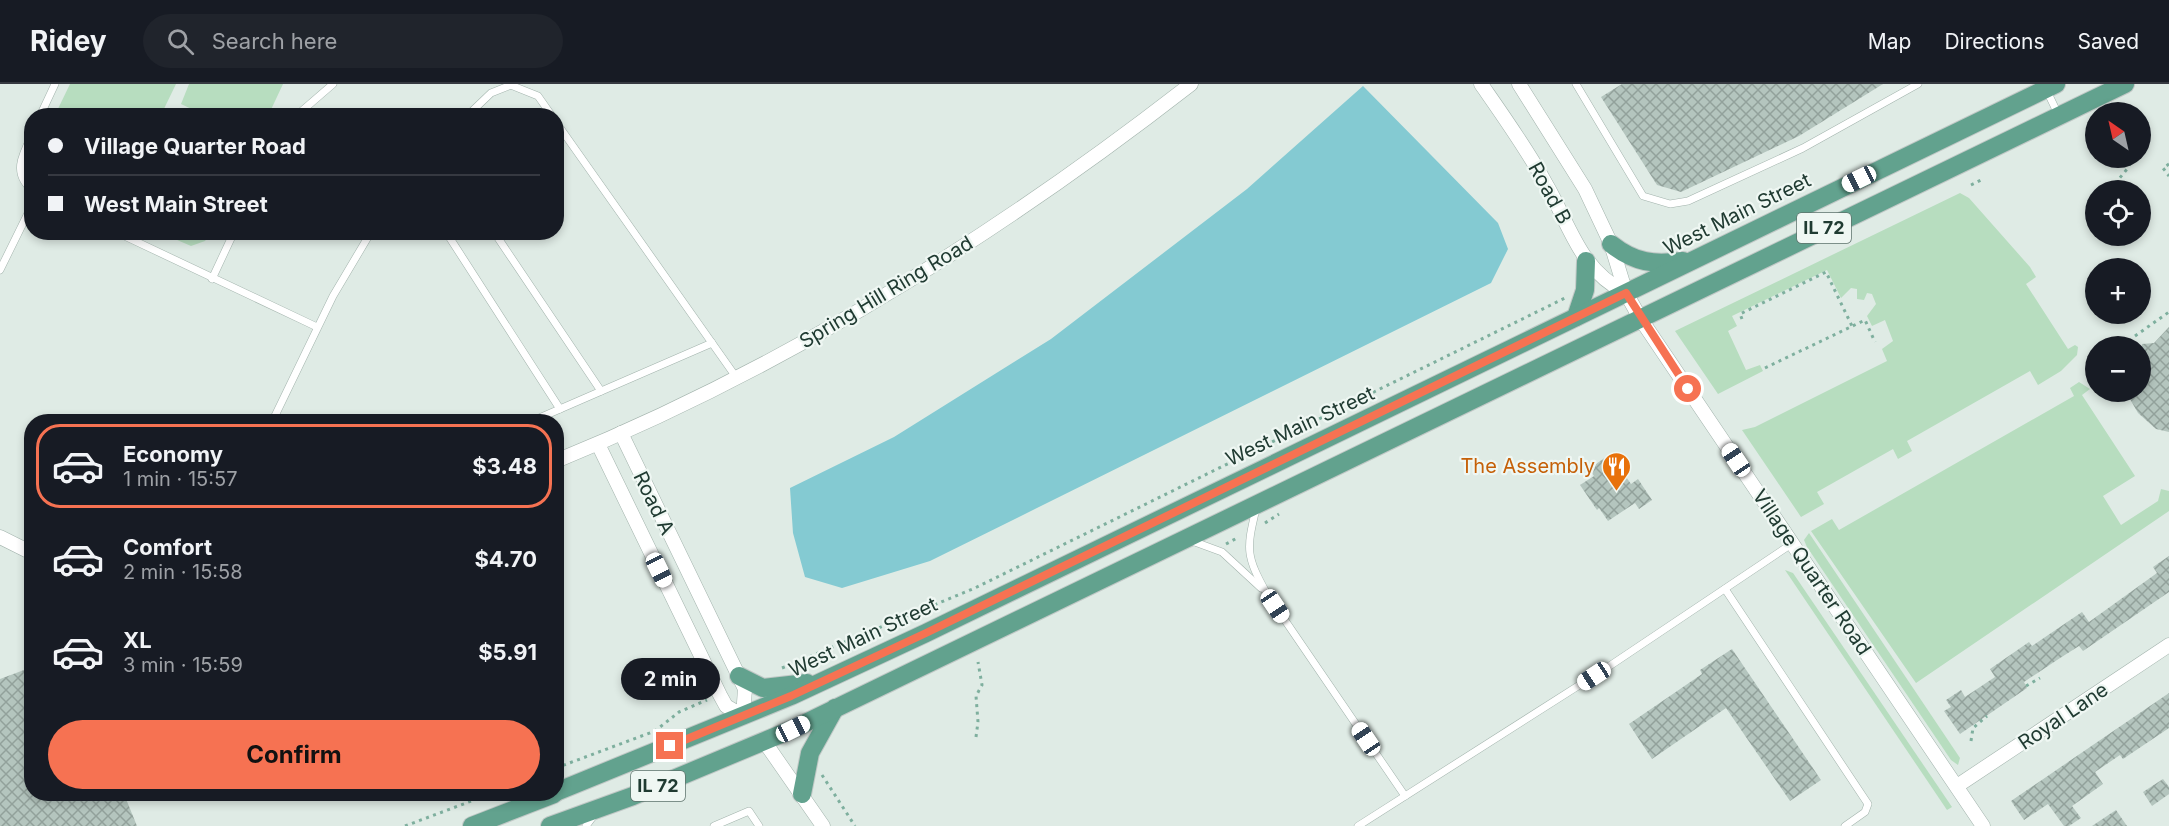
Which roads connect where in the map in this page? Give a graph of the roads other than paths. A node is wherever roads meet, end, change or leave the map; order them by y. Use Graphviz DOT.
graph roads {
  1 [pos="56,84"];
  2 [pos="333,84"];
  3 [pos="509,84"];
  4 [pos="1191,84"];
  5 [pos="1519,84"];
  6 [pos="1576,84"];
  7 [pos="1918,84"];
  8 [pos="2126,84"];
  9 [pos="1487,86"];
  10 [pos="2048,86"];
  11 [pos="44,108"];
  12 [pos="305,108"];
  13 [pos="475,108"];
  14 [pos="546,108"];
  15 [pos="2059,115"];
  16 [pos="564,133"];
  17 [pos="24,155"];
  18 [pos="24,181"];
  19 [pos="24,221"];
  20 [pos="132,240"];
  21 [pos="230,240"];
  22 [pos="365,240"];
  23 [pos="451,240"];
  24 [pos="499,240"];
  25 [pos="1611,244"];
  26 [pos="1694,260"];
  27 [pos="1586,261"];
  28 [pos="0,270"];
  29 [pos="212,279"];
  30 [pos="1626,293"];
  31 [pos="1576,317"];
  32 [pos="1640,318"];
  33 [pos="317,327"];
  34 [pos="712,343"];
  35 [pos="736,377"];
  36 [pos="601,391"];
  37 [pos="560,409"];
  38 [pos="276,414"];
  39 [pos="548,414"];
  40 [pos="621,433"];
  41 [pos="598,444"];
  42 [pos="564,458"];
  43 [pos="1257,504"];
  44 [pos="0,537"];
  45 [pos="1180,542"];
  46 [pos="1793,543"];
  47 [pos="24,549"];
  48 [pos="1725,589"];
  49 [pos="1267,594"];
  50 [pos="2169,645"];
  51 [pos="739,676"];
  52 [pos="821,682"];
  53 [pos="835,708"];
  54 [pos="743,716"];
  55 [pos="764,741"];
  56 [pos="1957,786"];
  57 [pos="564,789"];
  58 [pos="802,794"];
  59 [pos="1405,796"];
  60 [pos="535,801"];
  61 [pos="600,808"];
  62 [pos="472,826"];
  63 [pos="550,826"];
  64 [pos="586,826"];
  65 [pos="714,826"];
  66 [pos="759,826"];
  67 [pos="823,826"];
  68 [pos="1358,826"];
  69 [pos="1845,826"];
  70 [pos="1983,826"];
  1 -- 11 [label="lane"];
  2 -- 12 [label="lane"];
  3 -- 13 [label="lane"];
  3 -- 14 [label="lane"];
  4 -- 35 [label="street, Spring Hill Ring Road"];
  5 -- 25 [label="street, Road B"];
  6 -- 7 [label="lane"];
  8 -- 15 [label="main road, IL 72"];
  9 -- 27 [label="street, Road B"];
  10 -- 15 [label="lane"];
  10 -- 26 [label="main road, West Main Street / IL 72"];
  15 -- 32 [label="main road, IL 72"];
  16 -- 34 [label="lane"];
  17 -- 18 [label="lane"];
  19 -- 28 [label="lane"];
  20 -- 29 [label="lane"];
  21 -- 29 [label="lane"];
  22 -- 33 [label="lane"];
  23 -- 37 [label="lane"];
  24 -- 36 [label="lane"];
  25 -- 26 [label="main road"];
  25 -- 30 [label="street, Road B"];
  26 -- 30 [label="main road, West Main Street / IL 72"];
  27 -- 30 [label="street, Road B"];
  27 -- 31 [label="main road"];
  29 -- 33 [label="lane"];
  30 -- 31 [label="main road, West Main Street / IL 72"];
  30 -- 32 [label="street, Road B"];
  31 -- 52 [label="main road, West Main Street / IL 72"];
  32 -- 43 [label="main road, IL 72"];
  32 -- 46 [label="street, Village Quarter Road"];
  33 -- 38 [label="lane"];
  34 -- 35 [label="lane"];
  34 -- 36 [label="lane"];
  35 -- 40 [label="street, Spring Hill Ring Road"];
  36 -- 37 [label="lane"];
  37 -- 39 [label="lane"];
  40 -- 41 [label="street, Spring Hill Ring Road"];
  40 -- 51 [label="street, Road A"];
  41 -- 42 [label="street, Spring Hill Ring Road"];
  41 -- 54 [label="street, Road A"];
  43 -- 45 [label="main road, IL 72"];
  43 -- 49 [label="lane"];
  44 -- 47 [label="street"];
  45 -- 49 [label="lane"];
  45 -- 53 [label="main road, IL 72"];
  46 -- 48 [label="lane"];
  46 -- 56 [label="street, Village Quarter Road"];
  48 -- 59 [label="lane"];
  48 -- 69 [label="lane"];
  49 -- 59 [label="lane"];
  50 -- 56 [label="street, Royal Lane"];
  51 -- 52 [label="main road"];
  51 -- 54 [label="street, Road A"];
  52 -- 54 [label="main road, West Main Street / IL 72"];
  53 -- 55 [label="main road, IL 72"];
  53 -- 58 [label="main road"];
  54 -- 55 [label="main road"];
  54 -- 57 [label="main road, West Main Street / IL 72"];
  55 -- 58 [label="street"];
  55 -- 61 [label="main road, IL 72"];
  56 -- 70 [label="street, Village Quarter Road"];
  58 -- 67 [label="street"];
  59 -- 68 [label="lane"];
  60 -- 62 [label="main road, West Main Street / IL 72"];
  61 -- 63 [label="main road, IL 72"];
  61 -- 64 [label="lane"];
  65 -- 66 [label="lane"];
}
